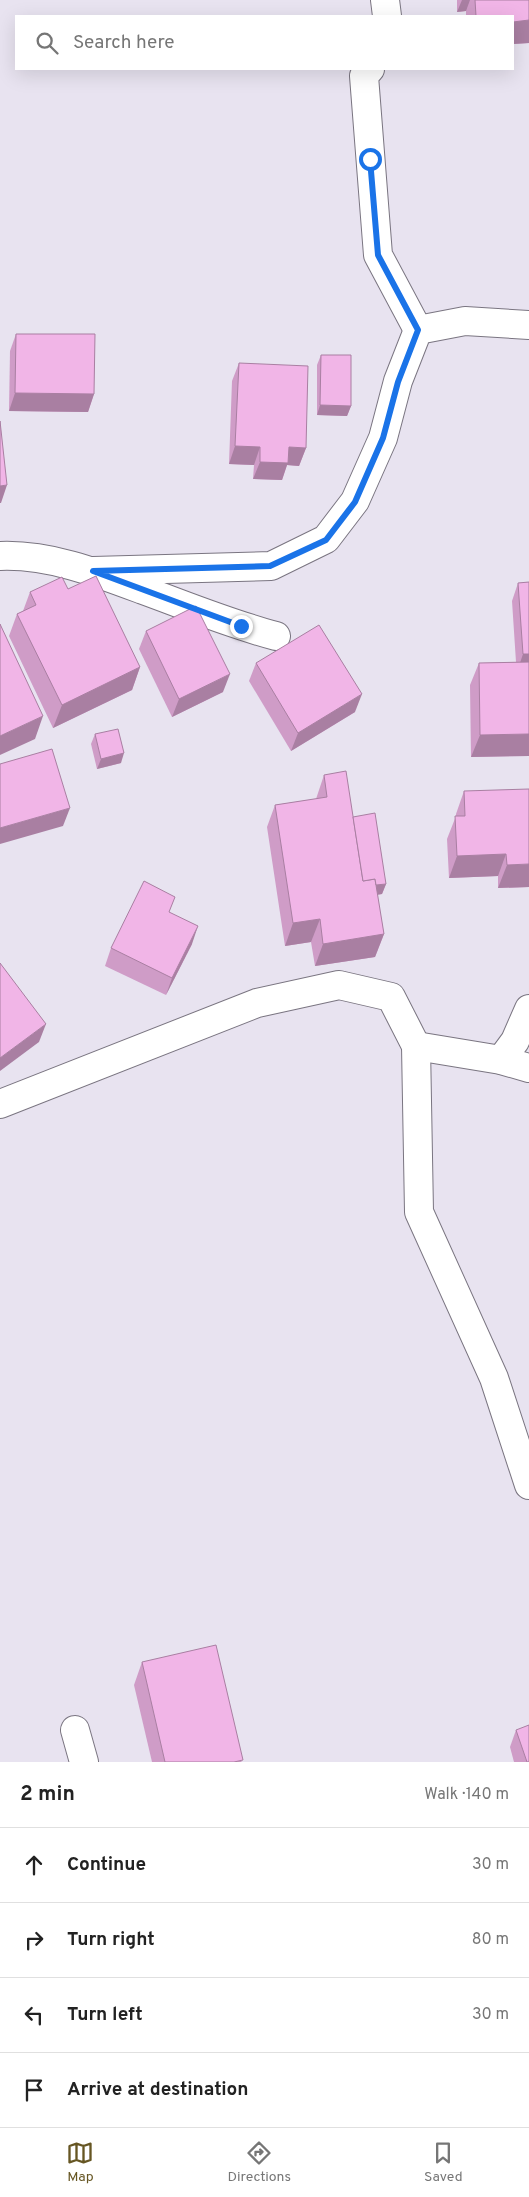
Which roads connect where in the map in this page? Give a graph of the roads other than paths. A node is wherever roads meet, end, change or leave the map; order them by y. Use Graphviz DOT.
graph roads {
  1 [pos="384,0"];
  2 [pos="387,15"];
  3 [pos="369,70"];
  4 [pos="529,325"];
  5 [pos="418,330"];
  6 [pos="0,556"];
  7 [pos="93,571"];
  8 [pos="276,636"];
  9 [pos="529,1009"];
  10 [pos="416,1046"];
  11 [pos="501,1060"];
  12 [pos="529,1068"];
  13 [pos="0,1104"];
  14 [pos="529,1485"];
  15 [pos="75,1730"];
  16 [pos="84,1762"];
  1 -- 2 [label="street"];
  3 -- 5 [label="street"];
  4 -- 5 [label="street"];
  5 -- 7 [label="street"];
  6 -- 7 [label="street"];
  7 -- 8 [label="street"];
  9 -- 11 [label="street"];
  10 -- 11 [label="street"];
  10 -- 13 [label="street"];
  10 -- 14 [label="street"];
  11 -- 12 [label="street"];
  15 -- 16 [label="street"];
}
